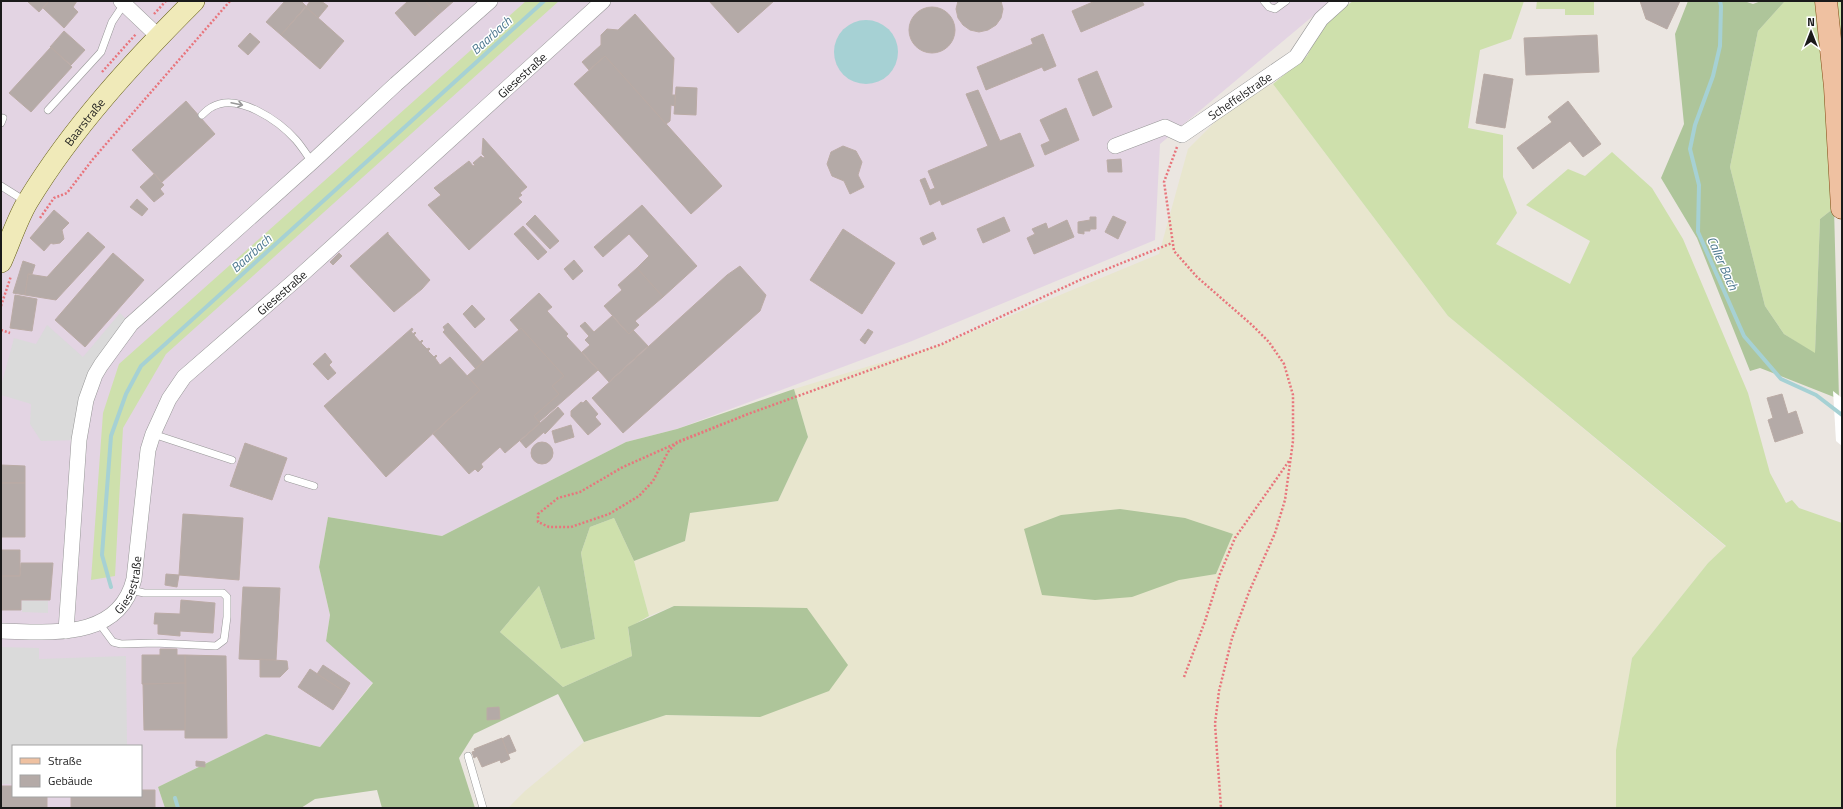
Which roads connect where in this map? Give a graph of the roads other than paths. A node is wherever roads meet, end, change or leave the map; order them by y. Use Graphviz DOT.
graph roads {
  1 [pos="194,1"];
  2 [pos="490,1"];
  3 [pos="603,1"];
  4 [pos="1264,1"];
  5 [pos="1286,1"];
  6 [pos="1341,1"];
  7 [pos="1826,1"];
  8 [pos="122,3"];
  9 [pos="159,37"];
  10 [pos="48,110"];
  11 [pos="202,115"];
  12 [pos="1115,146"];
  13 [pos="312,162"];
  14 [pos="1,186"];
  15 [pos="27,202"];
  16 [pos="1842,208"];
  17 [pos="7,266"];
  18 [pos="153,434"];
  19 [pos="232,460"];
  20 [pos="288,478"];
  21 [pos="314,486"];
  22 [pos="131,590"];
  23 [pos="99,623"];
  24 [pos="1,631"];
  25 [pos="66,631"];
  26 [pos="468,756"];
  27 [pos="484,808"];
  1 -- 9 [label="main road, Baarstraße"];
  2 -- 13 [label="street"];
  3 -- 18 [label="street, Giesestraße"];
  4 -- 5 [label="lane"];
  6 -- 12 [label="street, Scheffelstraße"];
  7 -- 16 [label="main road"];
  8 -- 9 [label="street"];
  8 -- 10 [label="lane"];
  9 -- 15 [label="main road, Baarstraße"];
  11 -- 13 [label="lane, one-way"];
  13 -- 25 [label="street"];
  14 -- 15 [label="lane"];
  15 -- 17 [label="main road, Baarstraße"];
  18 -- 19 [label="lane"];
  18 -- 22 [label="street, Giesestraße"];
  20 -- 21 [label="lane"];
  22 -- 23 [label="street, Giesestraße"];
  22 -- 23 [label="lane"];
  23 -- 25 [label="street, Giesestraße"];
  24 -- 25 [label="street, Giesestraße"];
  26 -- 27 [label="lane"];
}
